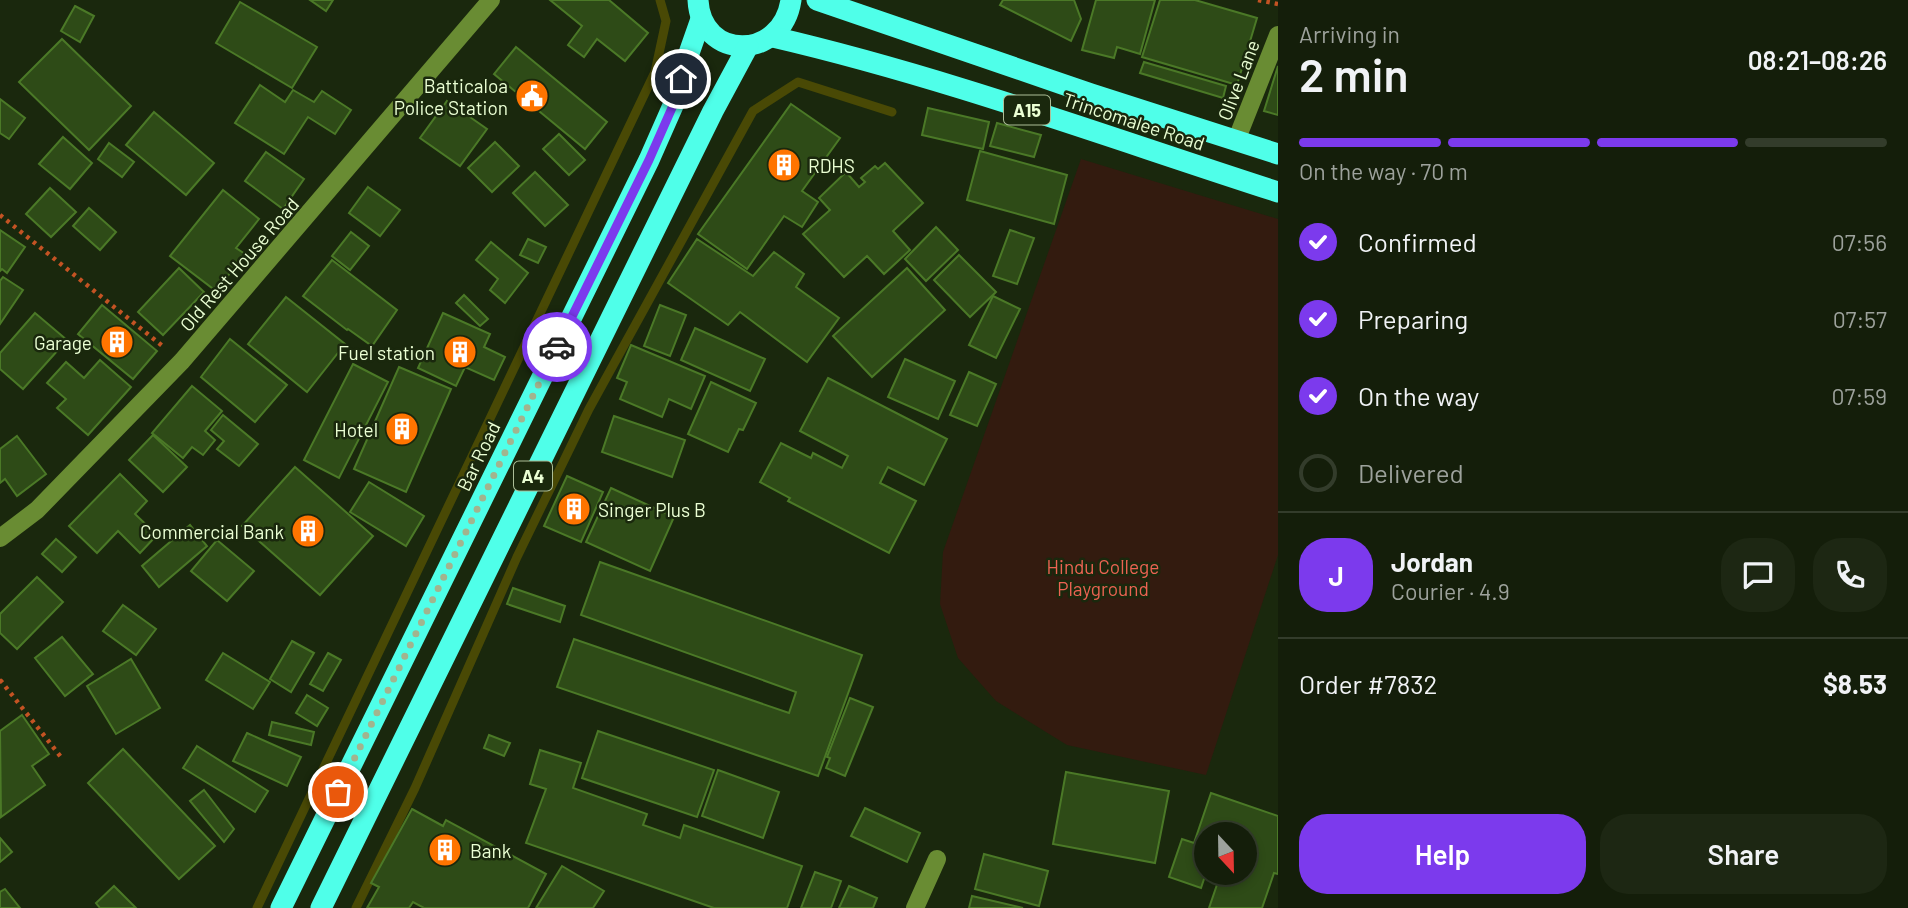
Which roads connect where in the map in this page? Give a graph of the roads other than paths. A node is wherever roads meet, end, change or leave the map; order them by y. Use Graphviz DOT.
graph roads {
  1 [pos="491,0"];
  2 [pos="791,0"];
  3 [pos="817,0"];
  4 [pos="699,10"];
  5 [pos="1278,35"];
  6 [pos="773,37"];
  7 [pos="748,46"];
  8 [pos="1236,141"];
  9 [pos="1278,154"];
  10 [pos="1278,192"];
  11 [pos="0,538"];
  12 [pos="937,859"];
  13 [pos="281,908"];
  14 [pos="321,908"];
  15 [pos="915,908"];
  1 -- 11 [label="street, Old Rest House Road"];
  2 -- 6 [label="highway"];
  3 -- 8 [label="highway, Trincomalee Road / A15"];
  4 -- 7 [label="highway"];
  4 -- 13 [label="highway, Bar Road / A4"];
  5 -- 8 [label="street, Olive Lane"];
  6 -- 7 [label="highway"];
  6 -- 10 [label="highway, Trincomalee Road / A15"];
  7 -- 14 [label="highway, A4"];
  8 -- 9 [label="highway, Trincomalee Road / A15"];
  12 -- 15 [label="street"];
}
